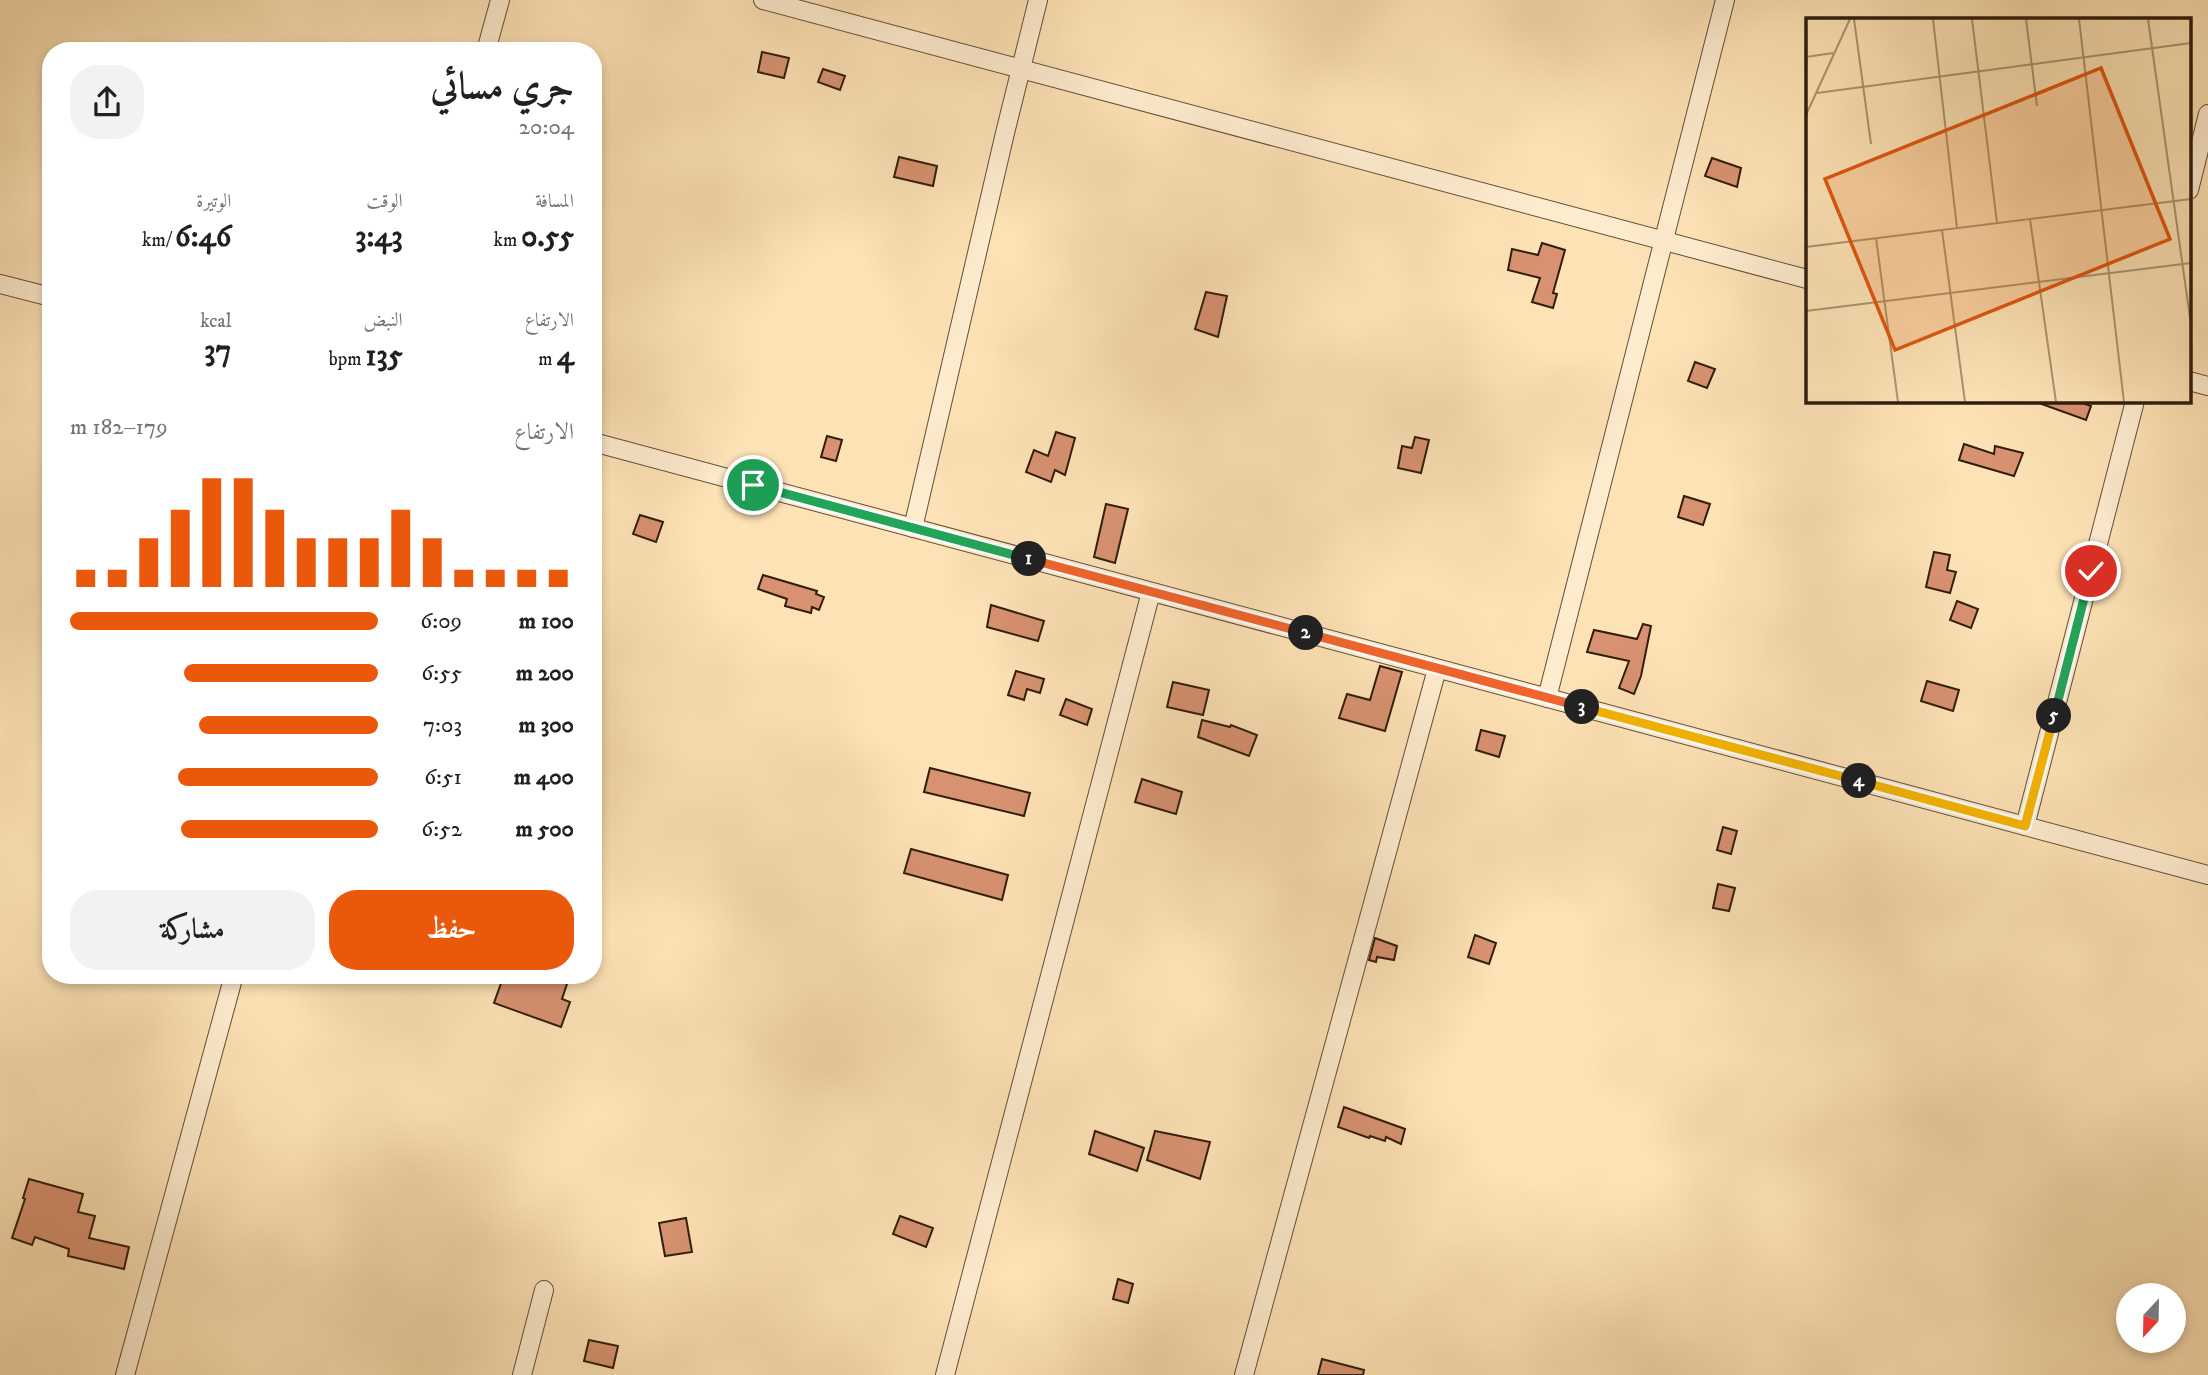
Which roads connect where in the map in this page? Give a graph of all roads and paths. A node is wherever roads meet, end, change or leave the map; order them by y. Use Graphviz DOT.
graph roads {
  1 [pos="500,0"];
  2 [pos="763,0"];
  3 [pos="1038,0"];
  4 [pos="1726,0"];
  5 [pos="488,42"];
  6 [pos="1021,69"];
  7 [pos="2208,114"];
  8 [pos="2190,186"];
  9 [pos="1664,241"];
  10 [pos="1806,279"];
  11 [pos="0,284"];
  12 [pos="42,295"];
  13 [pos="2190,381"];
  14 [pos="2208,386"];
  15 [pos="2135,402"];
  16 [pos="602,444"];
  17 [pos="913,528"];
  18 [pos="1152,592"];
  19 [pos="1437,668"];
  20 [pos="1547,698"];
  21 [pos="2025,826"];
  22 [pos="2208,875"];
  23 [pos="232,984"];
  24 [pos="544,1290"];
  25 [pos="125,1375"];
  26 [pos="522,1375"];
  27 [pos="945,1375"];
  28 [pos="1244,1375"];
  1 -- 5 [label="street"];
  2 -- 6 [label="street"];
  3 -- 6 [label="street"];
  4 -- 9 [label="street"];
  6 -- 9 [label="street"];
  6 -- 17 [label="street"];
  7 -- 8 [label="street"];
  9 -- 10 [label="street"];
  9 -- 20 [label="street"];
  11 -- 12 [label="street"];
  13 -- 14 [label="street"];
  15 -- 21 [label="street"];
  16 -- 17 [label="street"];
  17 -- 18 [label="street"];
  18 -- 19 [label="street"];
  18 -- 27 [label="street"];
  19 -- 20 [label="street"];
  19 -- 28 [label="street"];
  20 -- 21 [label="street"];
  21 -- 22 [label="street"];
  23 -- 25 [label="street"];
  24 -- 26 [label="street"];
}
